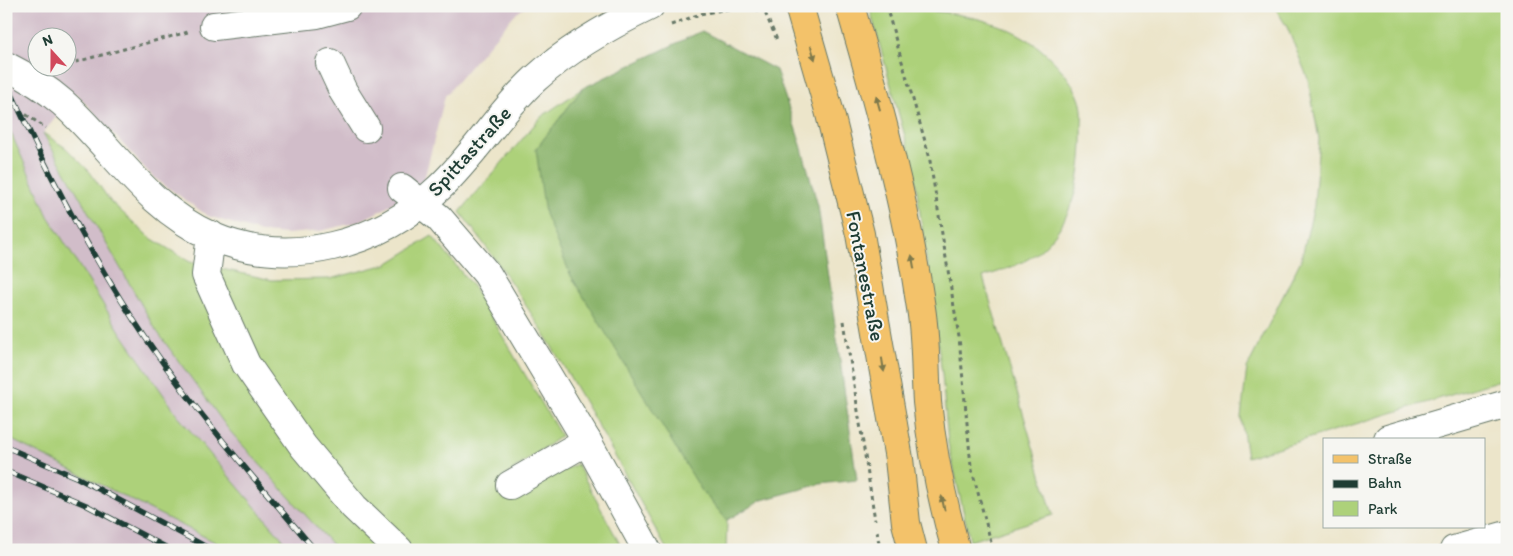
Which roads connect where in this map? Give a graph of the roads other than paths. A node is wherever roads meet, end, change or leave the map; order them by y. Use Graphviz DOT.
graph roads {
  1 [pos="347,6"];
  2 [pos="799,6"];
  3 [pos="850,6"];
  4 [pos="658,16"];
  5 [pos="214,26"];
  6 [pos="330,63"];
  7 [pos="6,66"];
  8 [pos="366,128"];
  9 [pos="411,196"];
  10 [pos="211,235"];
  11 [pos="1507,404"];
  12 [pos="1391,438"];
  13 [pos="587,441"];
  14 [pos="510,485"];
  15 [pos="1507,535"];
  16 [pos="399,550"];
  17 [pos="647,550"];
  18 [pos="913,550"];
  19 [pos="956,550"];
  20 [pos="1454,550"];
  1 -- 5 [label="street"];
  2 -- 18 [label="main road, Fontanestraße, one-way"];
  19 -- 3 [label="main road, one-way"];
  4 -- 9 [label="street, Spittastraße"];
  6 -- 8 [label="street"];
  7 -- 10 [label="street, Spittastraße"];
  9 -- 10 [label="street, Spittastraße"];
  9 -- 13 [label="street"];
  10 -- 16 [label="street"];
  11 -- 12 [label="street"];
  13 -- 14 [label="street"];
  13 -- 17 [label="street"];
  15 -- 20 [label="street"];
}
